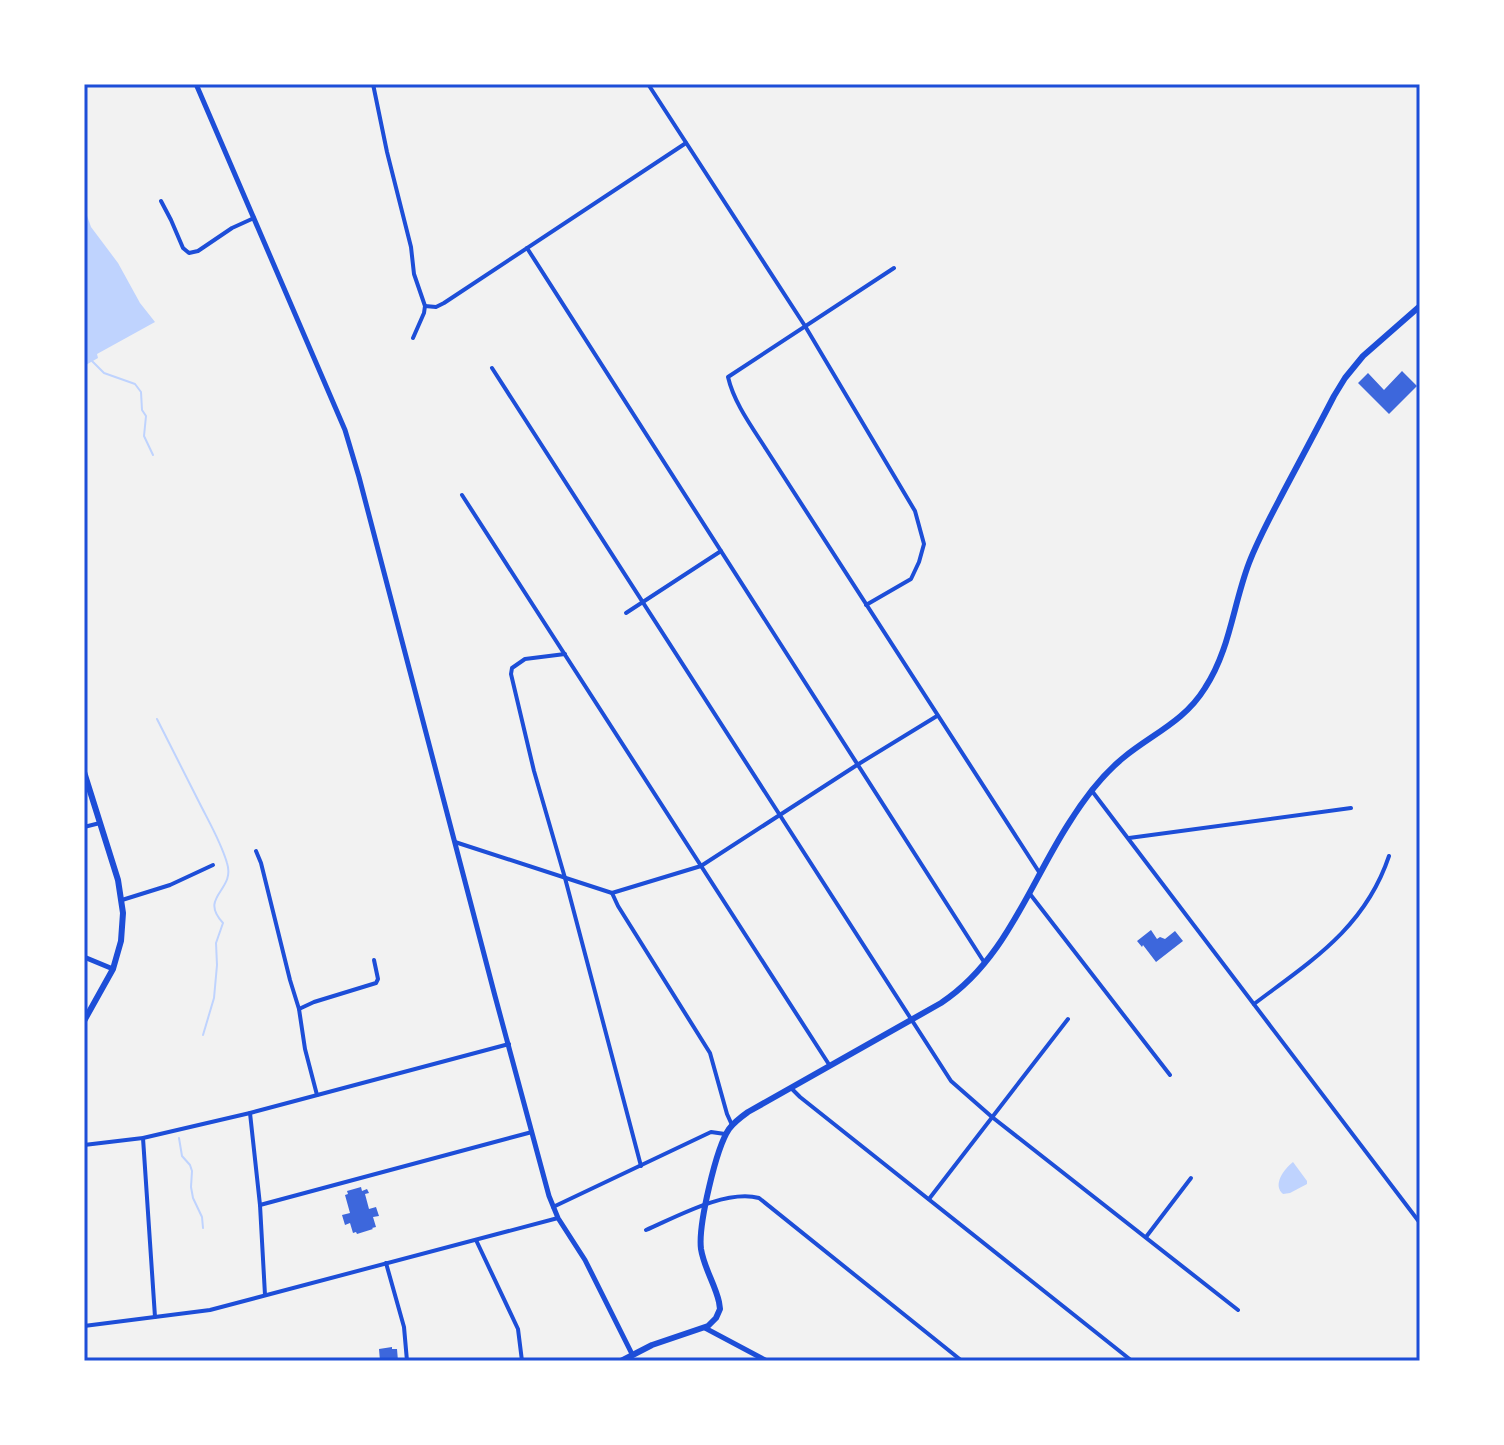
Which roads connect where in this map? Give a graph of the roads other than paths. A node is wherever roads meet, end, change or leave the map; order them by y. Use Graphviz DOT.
graph roads {
  1 [pos="196,84"];
  2 [pos="373,84"];
  3 [pos="648,84"];
  4 [pos="686,143"];
  5 [pos="161,201"];
  6 [pos="254,218"];
  7 [pos="527,248"];
  8 [pos="894,268"];
  9 [pos="425,306"];
  10 [pos="1420,306"];
  11 [pos="805,326"];
  12 [pos="413,338"];
  13 [pos="492,368"];
  14 [pos="462,495"];
  15 [pos="721,551"];
  16 [pos="643,602"];
  17 [pos="866,605"];
  18 [pos="626,613"];
  19 [pos="565,654"];
  20 [pos="937,716"];
  21 [pos="857,765"];
  22 [pos="84,772"];
  23 [pos="1092,791"];
  24 [pos="1351,808"];
  25 [pos="780,816"];
  26 [pos="100,823"];
  27 [pos="84,827"];
  28 [pos="1129,838"];
  29 [pos="455,842"];
  30 [pos="256,851"];
  31 [pos="1389,856"];
  32 [pos="213,865"];
  33 [pos="701,866"];
  34 [pos="1040,874"];
  35 [pos="565,878"];
  36 [pos="612,893"];
  37 [pos="1030,894"];
  38 [pos="122,900"];
  39 [pos="84,957"];
  40 [pos="374,960"];
  41 [pos="985,964"];
  42 [pos="113,969"];
  43 [pos="1254,1004"];
  44 [pos="299,1009"];
  45 [pos="1068,1019"];
  46 [pos="911,1020"];
  47 [pos="84,1021"];
  48 [pos="509,1044"];
  49 [pos="830,1066"];
  50 [pos="1170,1075"];
  51 [pos="791,1088"];
  52 [pos="317,1095"];
  53 [pos="250,1113"];
  54 [pos="992,1117"];
  55 [pos="732,1125"];
  56 [pos="532,1132"];
  57 [pos="726,1135"];
  58 [pos="143,1138"];
  59 [pos="84,1145"];
  60 [pos="641,1166"];
  61 [pos="1191,1178"];
  62 [pos="929,1199"];
  63 [pos="706,1204"];
  64 [pos="260,1205"];
  65 [pos="553,1207"];
  66 [pos="558,1218"];
  67 [pos="1420,1223"];
  68 [pos="646,1230"];
  69 [pos="1146,1237"];
  70 [pos="476,1240"];
  71 [pos="386,1263"];
  72 [pos="265,1295"];
  73 [pos="1238,1310"];
  74 [pos="155,1317"];
  75 [pos="84,1326"];
  76 [pos="705,1328"];
  77 [pos="632,1354"];
  78 [pos="407,1361"];
  79 [pos="522,1361"];
  80 [pos="621,1361"];
  81 [pos="767,1361"];
  82 [pos="962,1361"];
  83 [pos="1132,1361"];
  1 -- 6 [label="street"];
  2 -- 9 [label="street"];
  3 -- 4 [label="street"];
  4 -- 7 [label="street"];
  4 -- 11 [label="street"];
  5 -- 6 [label="street"];
  6 -- 29 [label="street"];
  7 -- 9 [label="street"];
  7 -- 15 [label="street"];
  8 -- 11 [label="street"];
  9 -- 12 [label="street"];
  10 -- 23 [label="main road"];
  11 -- 17 [label="street"];
  11 -- 17 [label="street"];
  13 -- 16 [label="street"];
  14 -- 19 [label="street"];
  15 -- 16 [label="street"];
  15 -- 21 [label="street"];
  16 -- 18 [label="street"];
  16 -- 25 [label="street"];
  17 -- 20 [label="street"];
  19 -- 33 [label="street"];
  19 -- 35 [label="street"];
  20 -- 21 [label="street"];
  20 -- 34 [label="street"];
  21 -- 25 [label="street"];
  21 -- 41 [label="street"];
  22 -- 26 [label="main road"];
  23 -- 28 [label="street"];
  23 -- 34 [label="main road"];
  24 -- 28 [label="street"];
  25 -- 33 [label="street"];
  25 -- 46 [label="street"];
  26 -- 27 [label="street"];
  26 -- 38 [label="main road"];
  28 -- 43 [label="street"];
  29 -- 35 [label="street"];
  29 -- 48 [label="street"];
  30 -- 44 [label="street"];
  31 -- 43 [label="street"];
  32 -- 38 [label="street"];
  33 -- 36 [label="street"];
  33 -- 49 [label="street"];
  34 -- 37 [label="main road"];
  35 -- 36 [label="street"];
  35 -- 60 [label="street"];
  36 -- 55 [label="street"];
  37 -- 41 [label="main road"];
  37 -- 50 [label="street"];
  38 -- 42 [label="main road"];
  39 -- 42 [label="street"];
  40 -- 44 [label="street"];
  41 -- 46 [label="main road"];
  42 -- 47 [label="main road"];
  43 -- 67 [label="street"];
  44 -- 52 [label="street"];
  45 -- 54 [label="street"];
  46 -- 49 [label="main road"];
  46 -- 54 [label="street"];
  48 -- 52 [label="street"];
  48 -- 56 [label="street"];
  49 -- 51 [label="main road"];
  51 -- 55 [label="main road"];
  51 -- 62 [label="street"];
  52 -- 53 [label="street"];
  53 -- 58 [label="street"];
  53 -- 64 [label="street"];
  54 -- 62 [label="street"];
  54 -- 69 [label="street"];
  55 -- 57 [label="main road"];
  56 -- 64 [label="street"];
  56 -- 65 [label="street"];
  57 -- 60 [label="street"];
  57 -- 63 [label="main road"];
  58 -- 59 [label="street"];
  58 -- 74 [label="street"];
  60 -- 65 [label="street"];
  61 -- 69 [label="street"];
  62 -- 83 [label="street"];
  63 -- 68 [label="street"];
  63 -- 76 [label="main road"];
  63 -- 82 [label="street"];
  64 -- 72 [label="street"];
  65 -- 66 [label="street"];
  66 -- 70 [label="street"];
  66 -- 77 [label="street"];
  69 -- 73 [label="street"];
  70 -- 71 [label="street"];
  70 -- 79 [label="street"];
  71 -- 72 [label="street"];
  71 -- 78 [label="street"];
  72 -- 74 [label="street"];
  74 -- 75 [label="street"];
  76 -- 77 [label="main road"];
  76 -- 81 [label="street"];
  77 -- 80 [label="main road"];
}
